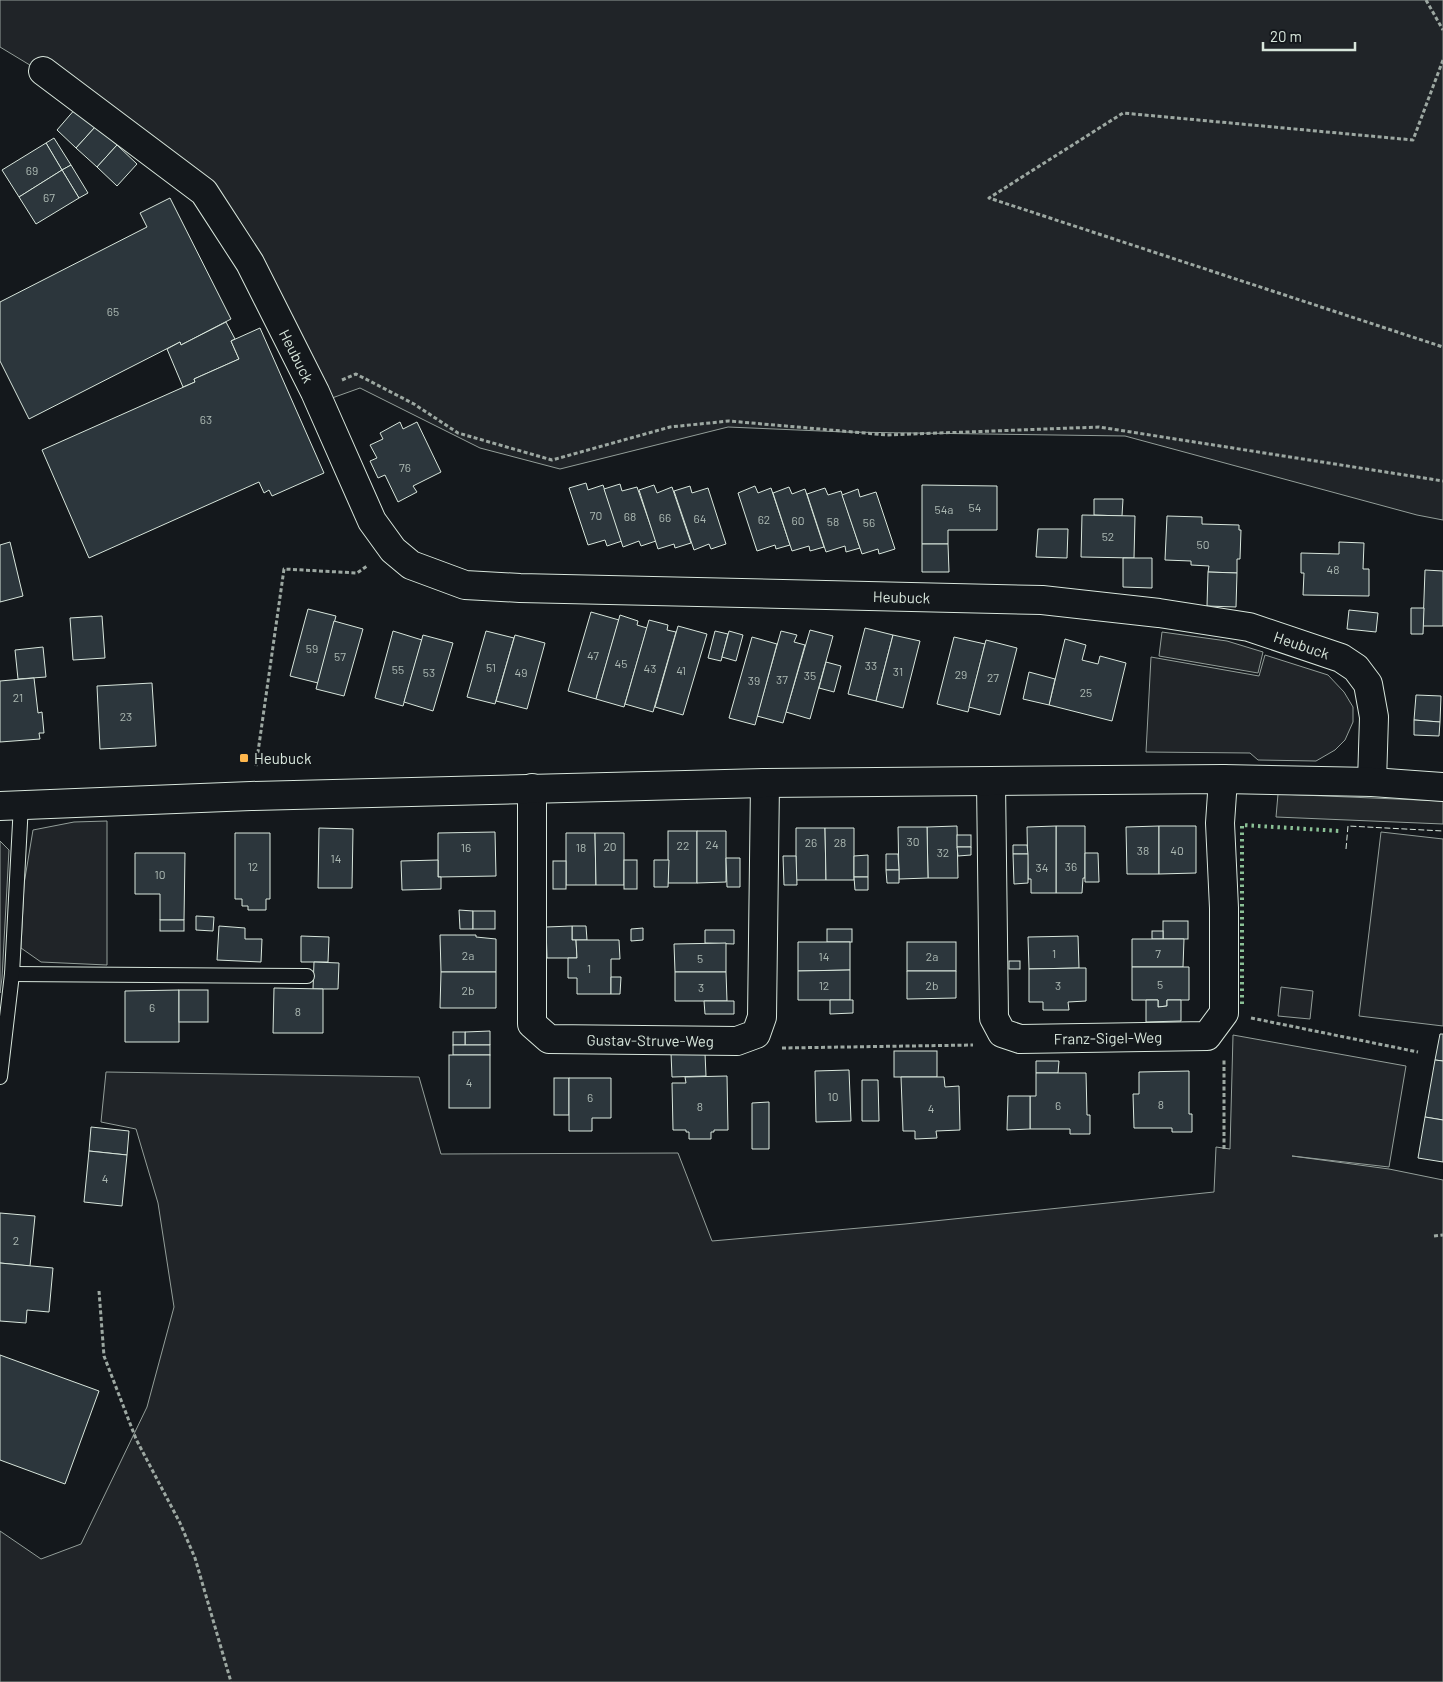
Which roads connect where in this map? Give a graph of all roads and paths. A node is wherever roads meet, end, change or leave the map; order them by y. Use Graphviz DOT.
graph roads {
  1 [pos="1426,0"];
  2 [pos="1443,30"];
  3 [pos="1443,60"];
  4 [pos="43,71"];
  5 [pos="1443,347"];
  6 [pos="315,392"];
  7 [pos="1443,481"];
  8 [pos="393,550"];
  9 [pos="1223,779"];
  10 [pos="990,782"];
  11 [pos="1372,782"];
  12 [pos="765,783"];
  13 [pos="1443,786"];
  14 [pos="532,788"];
  15 [pos="251,796"];
  16 [pos="10,805"];
  17 [pos="12,974"];
  18 [pos="307,976"];
  19 [pos="1218,1021"];
  20 [pos="1002,1033"];
  21 [pos="756,1034"];
  22 [pos="1418,1052"];
  23 [pos="0,1078"];
  24 [pos="1224,1149"];
  25 [pos="1443,1234"];
  26 [pos="1434,1236"];
  27 [pos="99,1291"];
  28 [pos="231,1682"];
  1 -- 2 [label="path"];
  3 -- 5 [label="path"];
  4 -- 6 [label="street, Heubuck"];
  6 -- 7 [label="path"];
  6 -- 8 [label="street, Heubuck"];
  8 -- 11 [label="street, Heubuck"];
  8 -- 15 [label="path"];
  9 -- 10 [label="street"];
  9 -- 11 [label="street"];
  9 -- 19 [label="street"];
  10 -- 12 [label="street"];
  10 -- 20 [label="street"];
  11 -- 13 [label="street"];
  12 -- 14 [label="street"];
  12 -- 21 [label="street"];
  14 -- 15 [label="street"];
  14 -- 21 [label="street, Gustav-Struve-Weg"];
  15 -- 16 [label="street"];
  16 -- 17 [label="lane"];
  17 -- 18 [label="lane"];
  17 -- 23 [label="lane"];
  19 -- 20 [label="street, Franz-Sigel-Weg"];
  19 -- 22 [label="path"];
  19 -- 24 [label="path"];
  20 -- 21 [label="path"];
  25 -- 26 [label="path"];
  27 -- 28 [label="path"];
}
